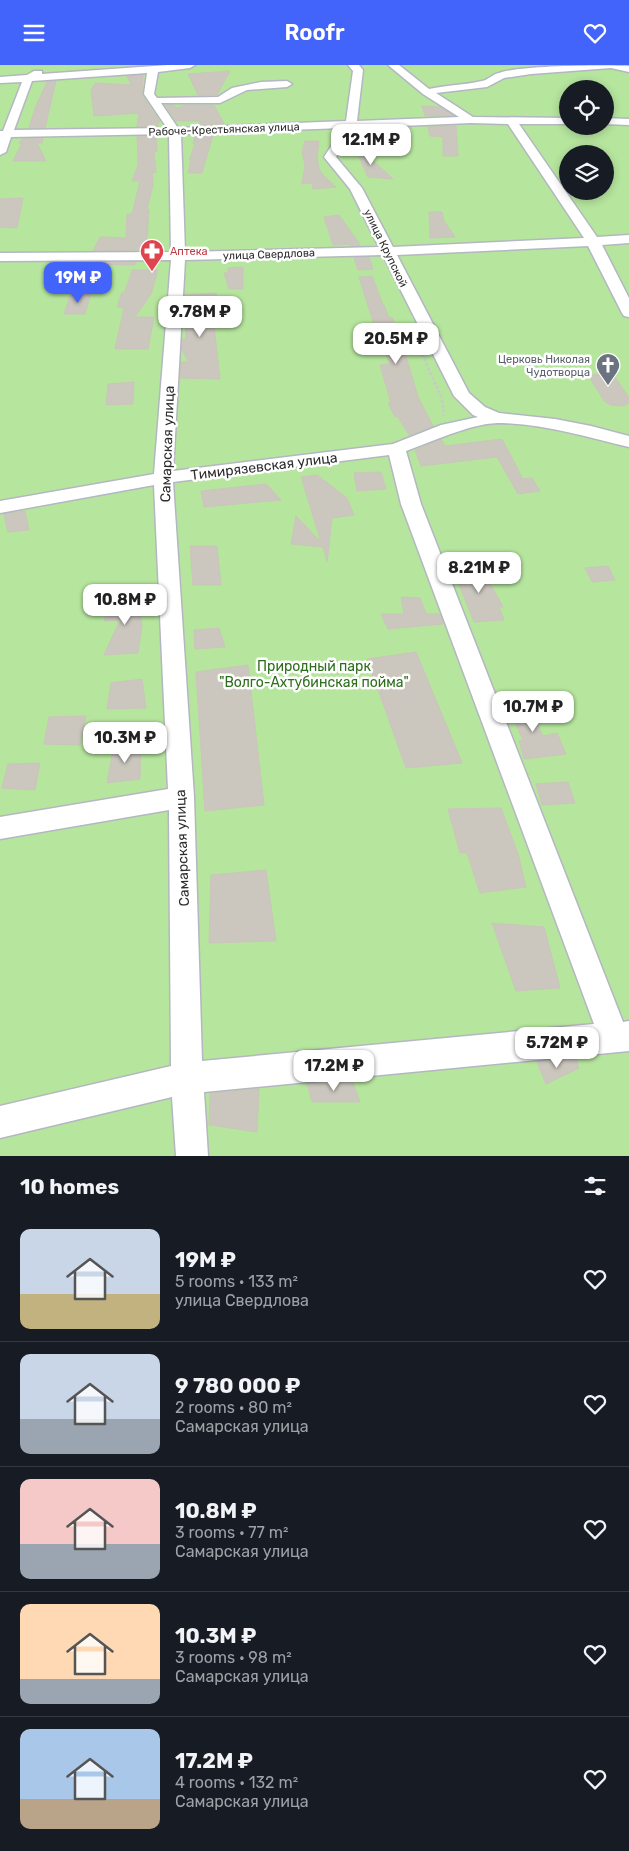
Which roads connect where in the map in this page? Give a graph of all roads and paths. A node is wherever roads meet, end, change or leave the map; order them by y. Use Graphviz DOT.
graph roads {
  1 [pos="34,65"];
  2 [pos="51,65"];
  3 [pos="190,65"];
  4 [pos="353,65"];
  5 [pos="393,65"];
  6 [pos="629,69"];
  7 [pos="154,70"];
  8 [pos="0,79"];
  9 [pos="28,79"];
  10 [pos="287,83"];
  11 [pos="427,92"];
  12 [pos="154,101"];
  13 [pos="471,120"];
  14 [pos="512,120"];
  15 [pos="559,121"];
  16 [pos="614,121"];
  17 [pos="629,122"];
  18 [pos="352,124"];
  19 [pos="175,131"];
  20 [pos="4,134"];
  21 [pos="0,153"];
  22 [pos="629,239"];
  23 [pos="592,241"];
  24 [pos="387,251"];
  25 [pos="0,257"];
  26 [pos="178,257"];
  27 [pos="629,313"];
  28 [pos="421,353"];
  29 [pos="442,399"];
  30 [pos="496,418"];
  31 [pos="629,442"];
  32 [pos="396,449"];
  33 [pos="163,478"];
  34 [pos="0,507"];
  35 [pos="181,797"];
  36 [pos="0,828"];
  37 [pos="621,1036"];
  38 [pos="187,1078"];
  39 [pos="0,1122"];
  40 [pos="192,1156"];
  1 -- 9 [label="street"];
  2 -- 9 [label="street"];
  3 -- 7 [label="street"];
  4 -- 18 [label="street, улица Крупской"];
  5 -- 11 [label="street"];
  6 -- 11 [label="street"];
  7 -- 9 [label="street"];
  7 -- 12 [label="street"];
  8 -- 9 [label="street"];
  9 -- 20 [label="street"];
  10 -- 12 [label="street"];
  11 -- 13 [label="street"];
  12 -- 19 [label="street"];
  13 -- 14 [label="street, Рабоче-Крестьянская улица"];
  13 -- 18 [label="street, Рабоче-Крестьянская улица"];
  14 -- 15 [label="street, Рабоче-Крестьянская улица"];
  14 -- 23 [label="street"];
  16 -- 17 [label="street"];
  18 -- 19 [label="street, Рабоче-Крестьянская улица"];
  18 -- 24 [label="street, улица Крупской"];
  19 -- 20 [label="street, Рабоче-Крестьянская улица"];
  19 -- 26 [label="street, Самарская улица"];
  20 -- 21 [label="street"];
  22 -- 23 [label="street, улица Свердлова"];
  23 -- 24 [label="street, улица Свердлова"];
  23 -- 27 [label="street"];
  24 -- 26 [label="street, улица Свердлова"];
  24 -- 30 [label="street, улица Крупской"];
  25 -- 26 [label="street, улица Свердлова"];
  26 -- 33 [label="street, Самарская улица"];
  28 -- 29 [label="path"];
  30 -- 31 [label="street"];
  30 -- 32 [label="street, Тимирязевская улица"];
  32 -- 33 [label="street, Тимирязевская улица"];
  32 -- 37 [label="street"];
  33 -- 34 [label="street, Тимирязевская улица"];
  33 -- 35 [label="street, Самарская улица"];
  35 -- 36 [label="street"];
  35 -- 38 [label="street, Самарская улица"];
  37 -- 38 [label="street"];
  38 -- 39 [label="street"];
  38 -- 40 [label="street, Самарская улица"];
}
